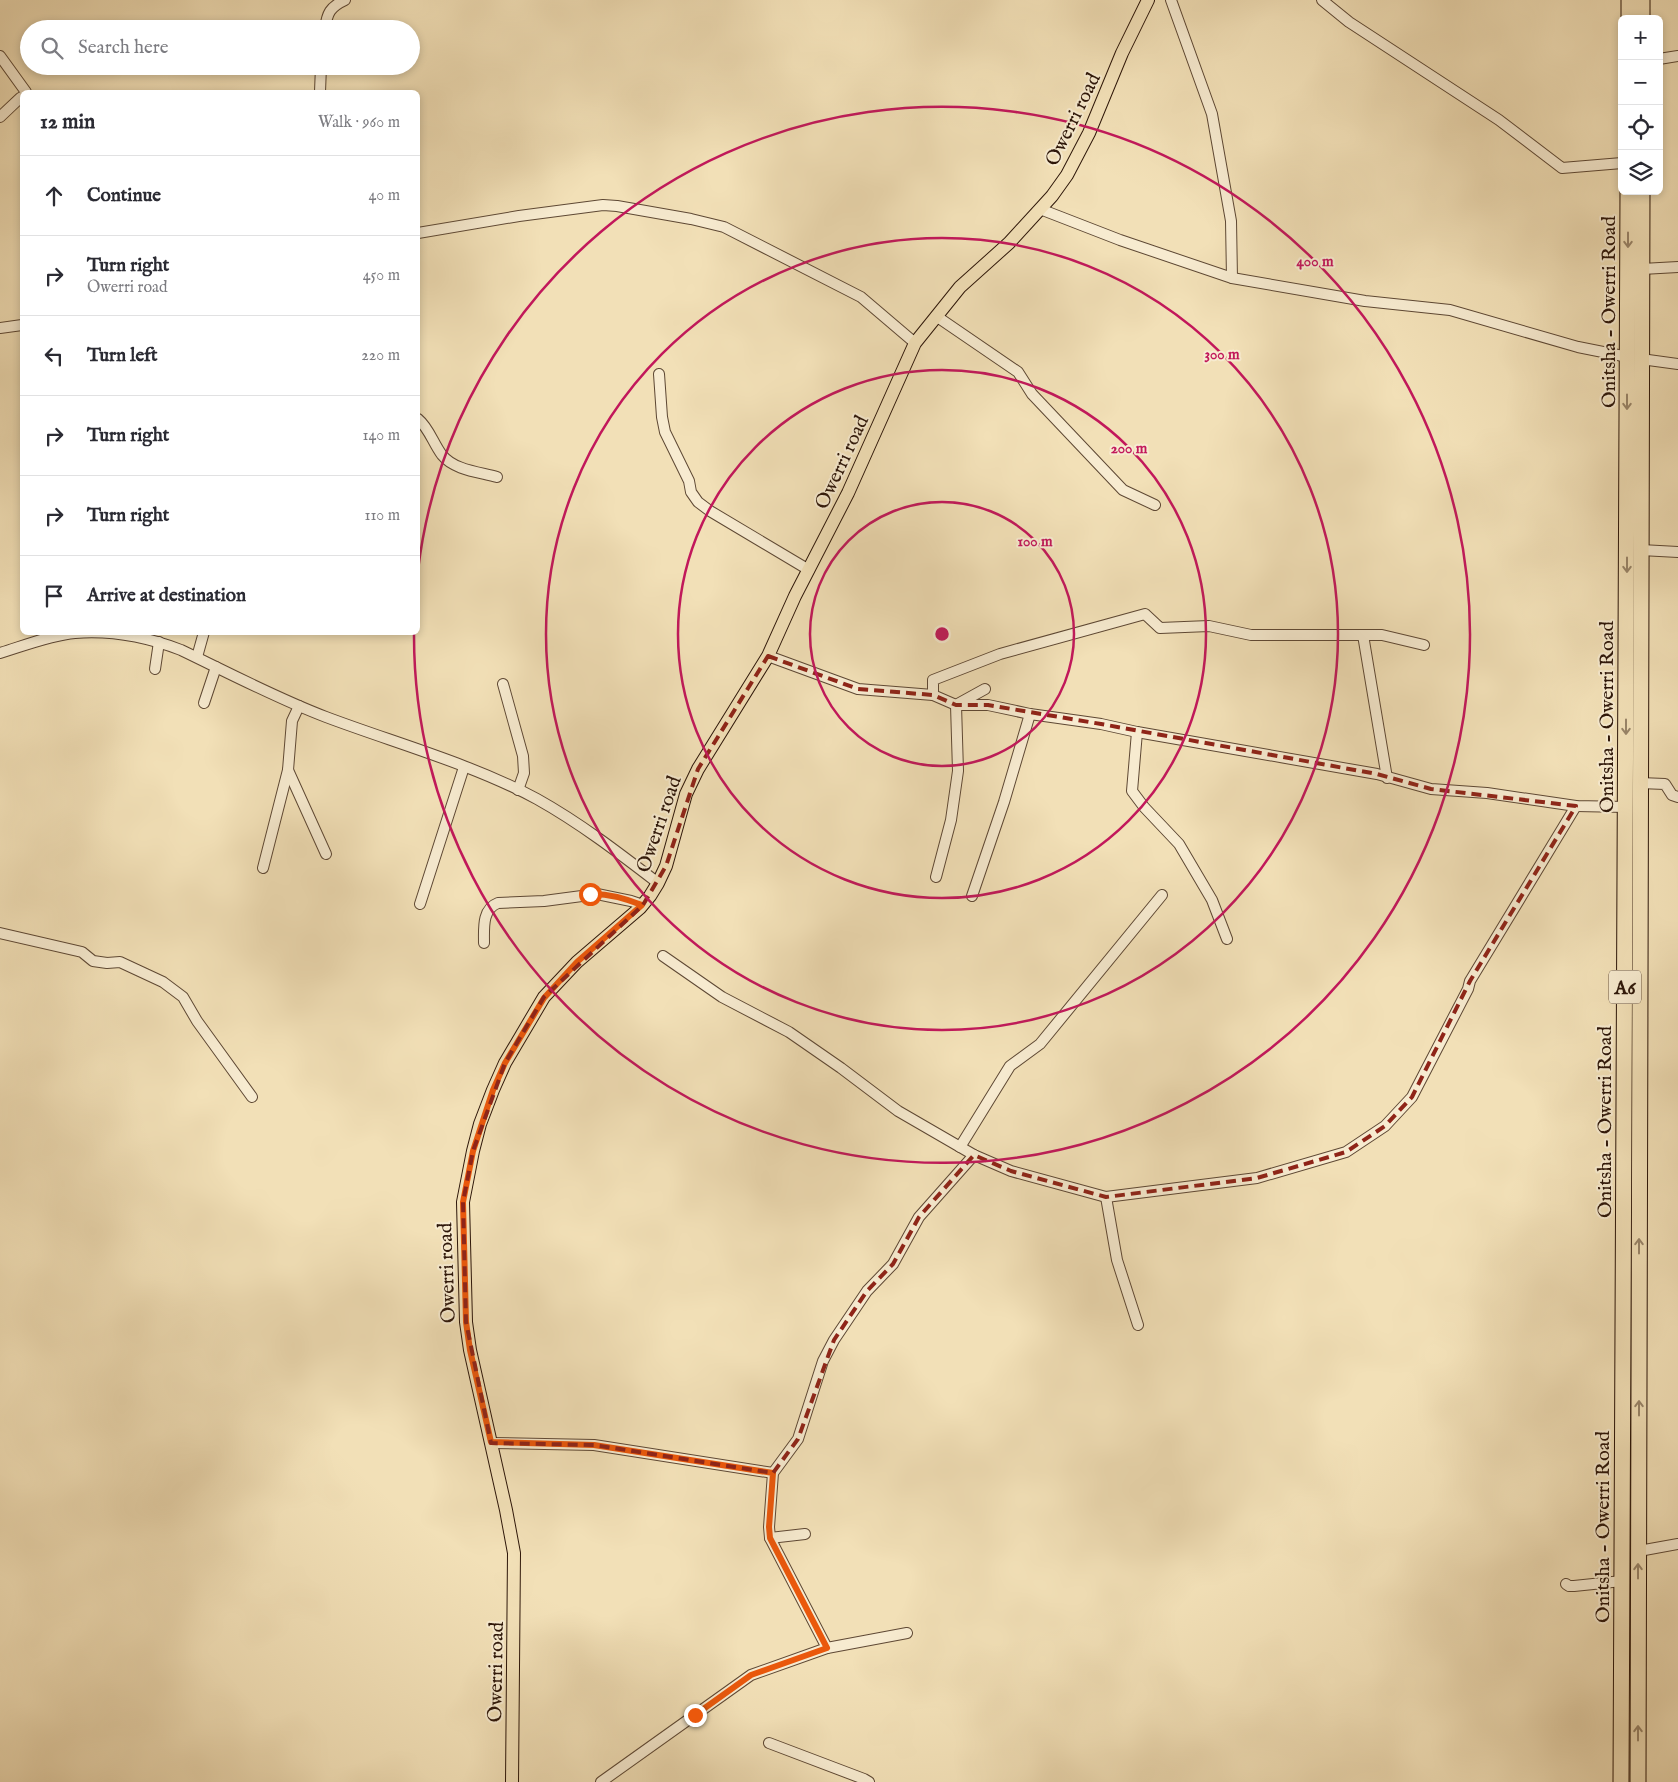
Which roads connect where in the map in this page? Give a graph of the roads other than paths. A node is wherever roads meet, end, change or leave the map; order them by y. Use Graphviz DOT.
graph roads {
  1 [pos="345,0"];
  2 [pos="1148,0"];
  3 [pos="1171,0"];
  4 [pos="1322,0"];
  5 [pos="1629,0"];
  6 [pos="1642,0"];
  7 [pos="1629,15"];
  8 [pos="1642,15"];
  9 [pos="326,20"];
  10 [pos="0,56"];
  11 [pos="1678,56"];
  12 [pos="1663,58"];
  13 [pos="321,75"];
  14 [pos="25,90"];
  15 [pos="320,90"];
  16 [pos="20,98"];
  17 [pos="0,118"];
  18 [pos="1618,164"];
  19 [pos="1628,195"];
  20 [pos="1642,195"];
  21 [pos="1040,209"];
  22 [pos="420,233"];
  23 [pos="1678,267"];
  24 [pos="1642,269"];
  25 [pos="1232,278"];
  26 [pos="936,316"];
  27 [pos="20,325"];
  28 [pos="0,328"];
  29 [pos="915,343"];
  30 [pos="1635,358"];
  31 [pos="1678,364"];
  32 [pos="659,374"];
  33 [pos="420,421"];
  34 [pos="496,477"];
  35 [pos="1155,504"];
  36 [pos="1641,550"];
  37 [pos="1678,552"];
  38 [pos="809,570"];
  39 [pos="66,635"];
  40 [pos="127,635"];
  41 [pos="203,635"];
  42 [pos="1363,635"];
  43 [pos="159,642"];
  44 [pos="1424,645"];
  45 [pos="0,653"];
  46 [pos="768,656"];
  47 [pos="197,657"];
  48 [pos="216,667"];
  49 [pos="155,670"];
  50 [pos="503,684"];
  51 [pos="985,689"];
  52 [pos="933,695"];
  53 [pos="204,703"];
  54 [pos="956,705"];
  55 [pos="299,706"];
  56 [pos="1030,714"];
  57 [pos="1137,732"];
  58 [pos="464,766"];
  59 [pos="288,770"];
  60 [pos="1387,778"];
  61 [pos="1640,783"];
  62 [pos="518,790"];
  63 [pos="1678,797"];
  64 [pos="1576,806"];
  65 [pos="1626,807"];
  66 [pos="326,854"];
  67 [pos="263,868"];
  68 [pos="936,877"];
  69 [pos="658,883"];
  70 [pos="1162,895"];
  71 [pos="972,896"];
  72 [pos="420,904"];
  73 [pos="642,905"];
  74 [pos="0,933"];
  75 [pos="1227,939"];
  76 [pos="484,942"];
  77 [pos="663,956"];
  78 [pos="252,1096"];
  79 [pos="960,1147"];
  80 [pos="974,1155"];
  81 [pos="1106,1197"];
  82 [pos="1138,1325"];
  83 [pos="491,1442"];
  84 [pos="773,1473"];
  85 [pos="805,1534"];
  86 [pos="770,1538"];
  87 [pos="1678,1544"];
  88 [pos="1638,1551"];
  89 [pos="1622,1581"];
  90 [pos="1566,1584"];
  91 [pos="907,1634"];
  92 [pos="827,1648"];
  93 [pos="769,1743"];
  94 [pos="512,1782"];
  95 [pos="601,1782"];
  96 [pos="869,1782"];
  97 [pos="1621,1782"];
  98 [pos="1638,1782"];
  1 -- 9 [label="street"];
  2 -- 21 [label="main road, Owerri road"];
  3 -- 25 [label="street"];
  4 -- 18 [label="street"];
  5 -- 7 [label="highway"];
  6 -- 8 [label="highway"];
  10 -- 14 [label="street"];
  11 -- 12 [label="street"];
  13 -- 15 [label="street"];
  16 -- 17 [label="street"];
  19 -- 30 [label="highway, Onitsha - Owerri Road / A6, one-way"];
  20 -- 24 [label="highway, Onitsha - Owerri Road / A6"];
  21 -- 25 [label="street"];
  21 -- 26 [label="main road, Owerri road"];
  22 -- 29 [label="street"];
  23 -- 24 [label="street"];
  24 -- 30 [label="highway, Onitsha - Owerri Road / A6"];
  25 -- 30 [label="street"];
  26 -- 29 [label="main road, Owerri road"];
  26 -- 35 [label="street"];
  27 -- 28 [label="street"];
  29 -- 38 [label="main road, Owerri road"];
  30 -- 31 [label="street"];
  30 -- 36 [label="highway, Onitsha - Owerri Road / A6"];
  30 -- 65 [label="highway, Onitsha - Owerri Road / A6, one-way"];
  32 -- 38 [label="street"];
  33 -- 34 [label="street"];
  36 -- 37 [label="street"];
  36 -- 61 [label="highway, Onitsha - Owerri Road / A6"];
  38 -- 46 [label="main road, Owerri road"];
  39 -- 45 [label="street"];
  40 -- 43 [label="street"];
  41 -- 47 [label="street"];
  42 -- 44 [label="street"];
  42 -- 52 [label="street"];
  42 -- 60 [label="street"];
  43 -- 47 [label="street"];
  43 -- 49 [label="street"];
  46 -- 52 [label="street"];
  46 -- 69 [label="main road, Owerri road"];
  47 -- 48 [label="street"];
  48 -- 53 [label="street"];
  48 -- 55 [label="street"];
  50 -- 62 [label="street"];
  51 -- 54 [label="street"];
  52 -- 54 [label="street"];
  54 -- 56 [label="street"];
  54 -- 68 [label="street"];
  55 -- 58 [label="street"];
  55 -- 59 [label="street"];
  56 -- 57 [label="street"];
  56 -- 71 [label="street"];
  57 -- 60 [label="street"];
  57 -- 75 [label="street"];
  58 -- 62 [label="street"];
  58 -- 72 [label="street"];
  59 -- 66 [label="street"];
  59 -- 67 [label="street"];
  60 -- 64 [label="street"];
  61 -- 63 [label="street"];
  88 -- 61 [label="highway, Onitsha - Owerri Road / A6, one-way"];
  62 -- 69 [label="street"];
  64 -- 65 [label="street"];
  64 -- 81 [label="street"];
  65 -- 89 [label="highway, Onitsha - Owerri Road / A6"];
  69 -- 73 [label="main road, Owerri road"];
  70 -- 79 [label="street"];
  73 -- 76 [label="street"];
  73 -- 83 [label="main road, Owerri road"];
  74 -- 78 [label="street"];
  77 -- 79 [label="street"];
  79 -- 80 [label="street"];
  80 -- 81 [label="street"];
  80 -- 84 [label="street"];
  81 -- 82 [label="street"];
  83 -- 84 [label="street"];
  83 -- 94 [label="main road, Owerri road"];
  84 -- 86 [label="street"];
  85 -- 86 [label="street"];
  86 -- 92 [label="street"];
  87 -- 88 [label="street"];
  98 -- 88 [label="highway, Onitsha - Owerri Road / A6, one-way"];
  89 -- 90 [label="street"];
  89 -- 97 [label="highway, Onitsha - Owerri Road / A6"];
  91 -- 92 [label="street"];
  92 -- 95 [label="street"];
  93 -- 96 [label="street"];
}
